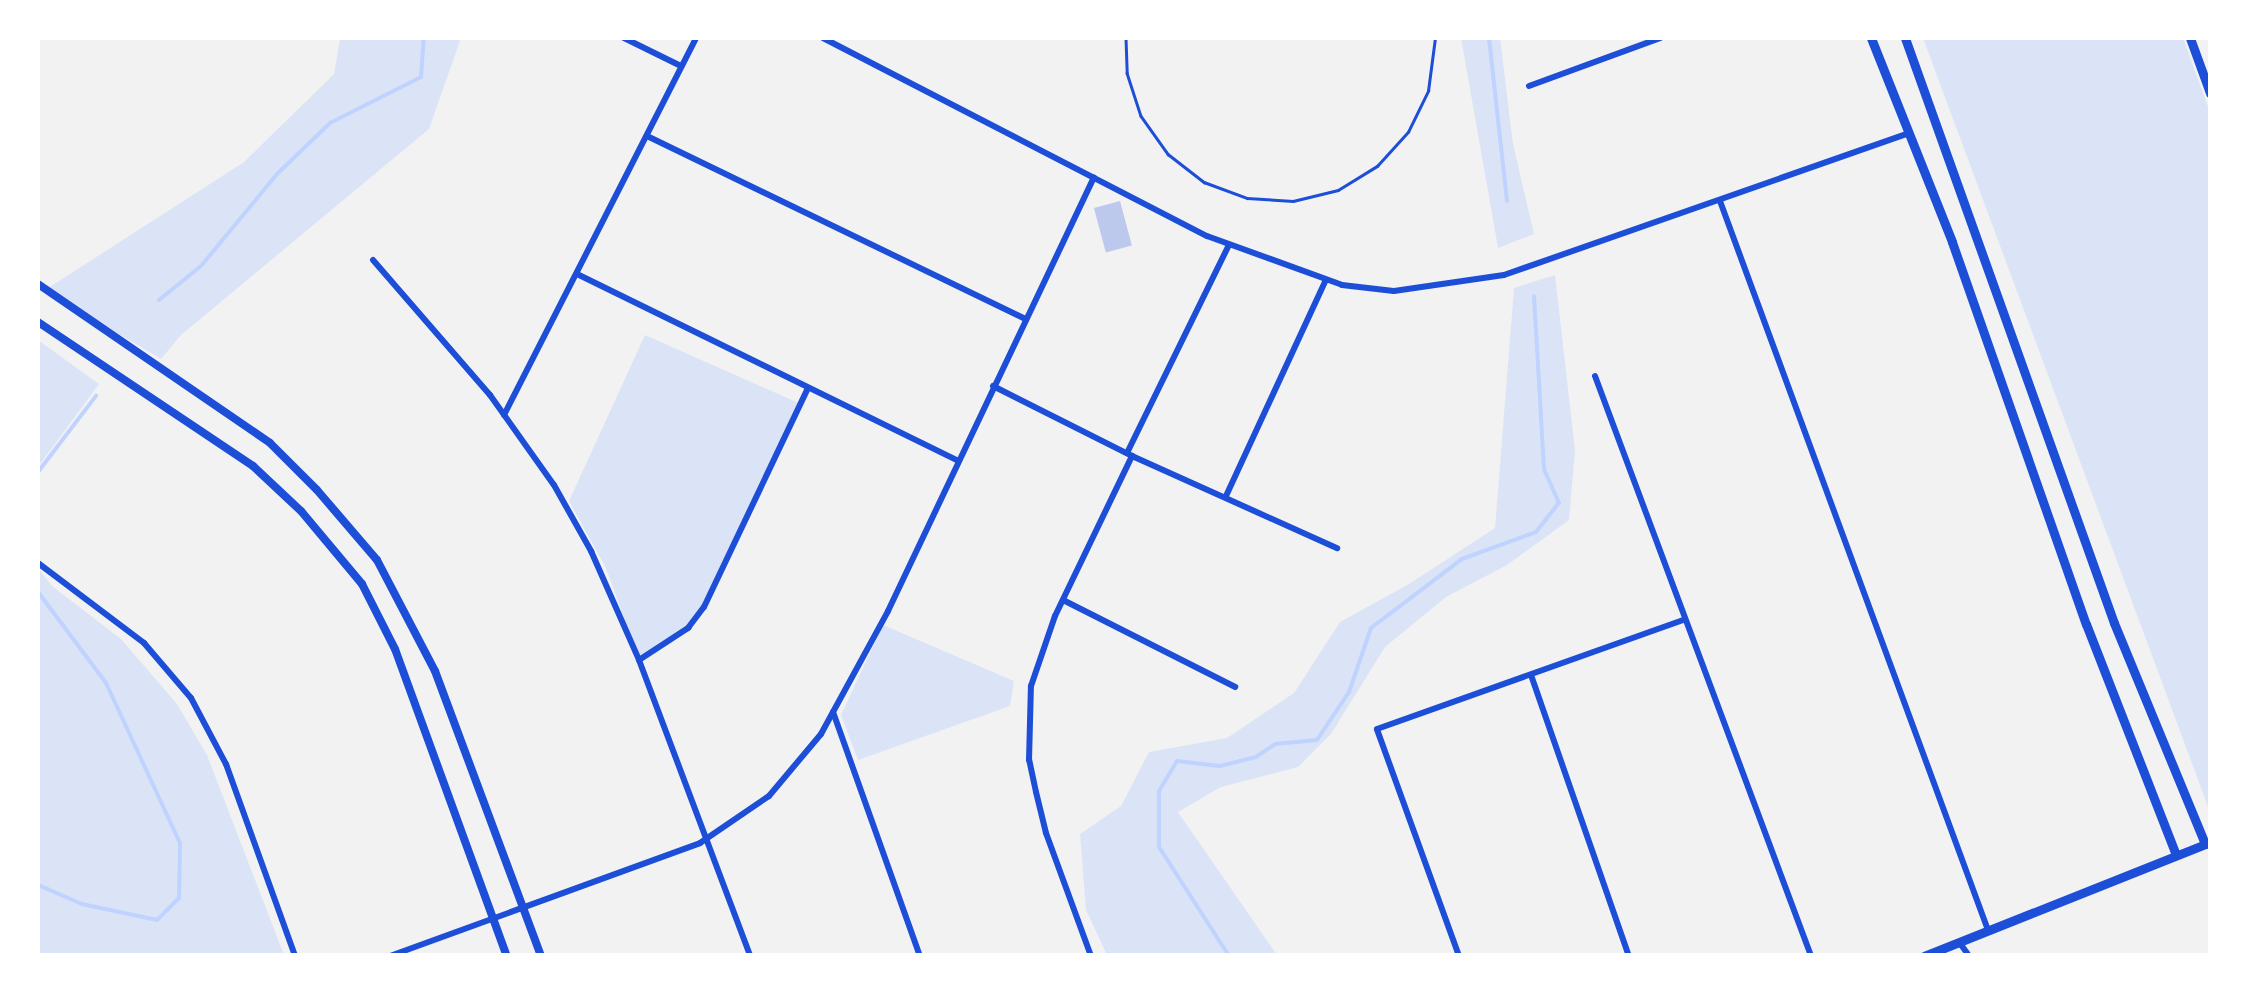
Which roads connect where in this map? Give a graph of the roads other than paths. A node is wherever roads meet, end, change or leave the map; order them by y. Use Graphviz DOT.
graph roads {
  1 [pos="624,38"];
  2 [pos="696,38"];
  3 [pos="823,38"];
  4 [pos="1660,38"];
  5 [pos="1905,38"];
  6 [pos="2190,38"];
  7 [pos="1876,39"];
  8 [pos="835,40"];
  9 [pos="682,66"];
  10 [pos="1529,86"];
  11 [pos="2210,93"];
  12 [pos="1906,134"];
  13 [pos="647,136"];
  14 [pos="1094,178"];
  15 [pos="1720,200"];
  16 [pos="1974,233"];
  17 [pos="1952,242"];
  18 [pos="1229,245"];
  19 [pos="373,260"];
  20 [pos="577,274"];
  21 [pos="1326,280"];
  22 [pos="38,284"];
  23 [pos="1026,318"];
  24 [pos="38,322"];
  25 [pos="1595,376"];
  26 [pos="993,386"];
  27 [pos="808,388"];
  28 [pos="504,415"];
  29 [pos="1130,454"];
  30 [pos="957,460"];
  31 [pos="1226,496"];
  32 [pos="1337,548"];
  33 [pos="38,563"];
  34 [pos="1063,600"];
  35 [pos="1683,620"];
  36 [pos="639,660"];
  37 [pos="1532,675"];
  38 [pos="1235,687"];
  39 [pos="833,711"];
  40 [pos="706,840"];
  41 [pos="2208,845"];
  42 [pos="2176,856"];
  43 [pos="524,908"];
  44 [pos="493,918"];
  45 [pos="1989,932"];
  46 [pos="1960,942"];
  47 [pos="295,956"];
  48 [pos="390,956"];
  49 [pos="507,956"];
  50 [pos="541,956"];
  51 [pos="750,956"];
  52 [pos="920,956"];
  53 [pos="1090,956"];
  54 [pos="1459,956"];
  55 [pos="1629,956"];
  56 [pos="1811,956"];
  57 [pos="1924,956"];
  58 [pos="1969,956"];
  1 -- 9 [label="street"];
  2 -- 9 [label="street"];
  3 -- 8 [label="street"];
  4 -- 10 [label="street"];
  5 -- 16 [label="main road"];
  6 -- 11 [label="main road"];
  7 -- 12 [label="main road"];
  8 -- 14 [label="street"];
  9 -- 13 [label="street"];
  12 -- 15 [label="street"];
  12 -- 17 [label="main road"];
  13 -- 20 [label="street"];
  13 -- 23 [label="street"];
  14 -- 18 [label="street"];
  14 -- 23 [label="street"];
  15 -- 21 [label="street"];
  15 -- 45 [label="street"];
  16 -- 17 [label="main road"];
  16 -- 41 [label="main road"];
  17 -- 42 [label="main road"];
  18 -- 21 [label="street"];
  18 -- 29 [label="street"];
  19 -- 28 [label="street"];
  20 -- 27 [label="street"];
  20 -- 28 [label="street"];
  21 -- 31 [label="street"];
  22 -- 43 [label="street"];
  23 -- 26 [label="street"];
  24 -- 44 [label="street"];
  25 -- 35 [label="street"];
  26 -- 29 [label="street"];
  26 -- 30 [label="street"];
  27 -- 30 [label="street"];
  27 -- 36 [label="street"];
  28 -- 36 [label="street"];
  29 -- 31 [label="street"];
  29 -- 34 [label="street"];
  30 -- 39 [label="street"];
  31 -- 32 [label="street"];
  33 -- 47 [label="street"];
  34 -- 38 [label="street"];
  34 -- 53 [label="street"];
  35 -- 37 [label="street"];
  35 -- 56 [label="street"];
  36 -- 40 [label="street"];
  37 -- 54 [label="street"];
  37 -- 55 [label="street"];
  39 -- 40 [label="street"];
  39 -- 52 [label="street"];
  40 -- 43 [label="street"];
  40 -- 51 [label="street"];
  41 -- 42 [label="main road"];
  42 -- 45 [label="main road"];
  43 -- 44 [label="street"];
  43 -- 50 [label="street"];
  44 -- 48 [label="street"];
  44 -- 49 [label="street"];
  45 -- 46 [label="main road"];
  46 -- 57 [label="main road"];
  46 -- 58 [label="street"];
}
